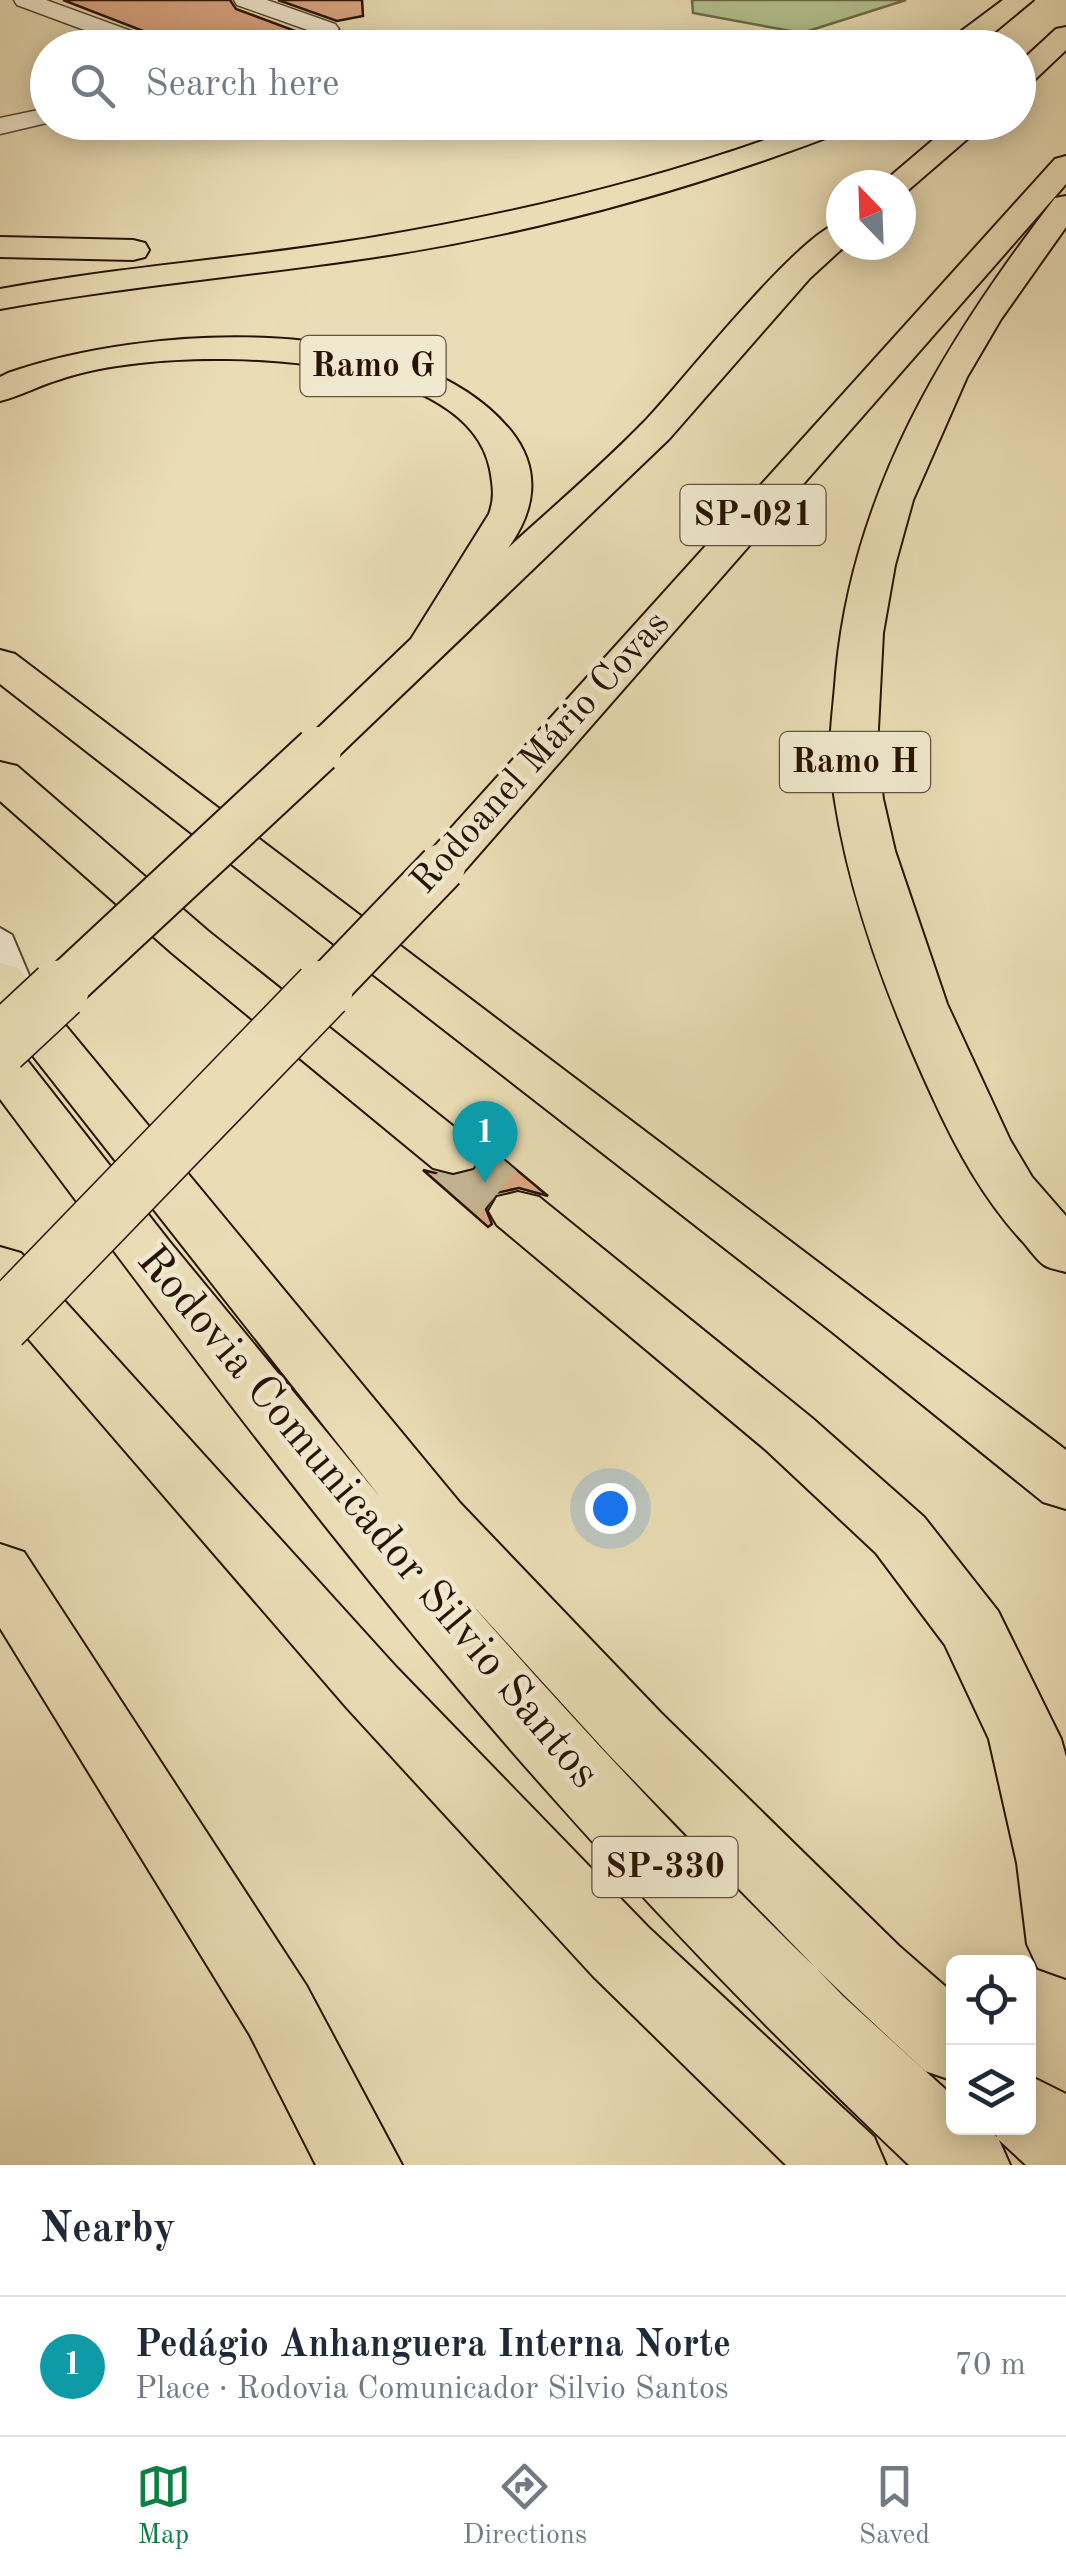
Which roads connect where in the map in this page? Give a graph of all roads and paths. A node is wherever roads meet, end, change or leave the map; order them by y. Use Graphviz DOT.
graph roads {
  1 [pos="25,0"];
  2 [pos="245,0"];
  3 [pos="1020,0"];
  4 [pos="327,29"];
  5 [pos="107,30"];
  6 [pos="980,30"];
  7 [pos="1066,35"];
  8 [pos="1036,63"];
  9 [pos="30,120"];
  10 [pos="0,126"];
  11 [pos="795,140"];
  12 [pos="951,140"];
  13 [pos="1066,165"];
  14 [pos="914,170"];
  15 [pos="588,201"];
  16 [pos="1066,204"];
  17 [pos="826,246"];
  18 [pos="0,247"];
  19 [pos="0,298"];
  20 [pos="0,390"];
  21 [pos="430,644"];
  22 [pos="0,663"];
  23 [pos="0,776"];
  24 [pos="0,935"];
  25 [pos="0,979"];
  26 [pos="14,1046"];
  27 [pos="453,1155"];
  28 [pos="518,1210"];
  29 [pos="1066,1252"];
  30 [pos="0,1267"];
  31 [pos="0,1324"];
  32 [pos="1066,1486"];
  33 [pos="0,1570"];
  34 [pos="1066,1944"];
  35 [pos="953,2045"];
  36 [pos="1036,2120"];
  37 [pos="1066,2146"];
  38 [pos="360,2165"];
  39 [pos="844,2165"];
  40 [pos="968,2165"];
  1 -- 5 [label="street"];
  2 -- 4 [label="street"];
  3 -- 6 [label="highway"];
  7 -- 8 [label="highway"];
  9 -- 10 [label="street"];
  11 -- 15 [label="highway"];
  12 -- 14 [label="highway"];
  13 -- 31 [label="highway, Rodoanel Mário Covas / SP-021, bridge"];
  15 -- 18 [label="highway"];
  15 -- 19 [label="highway"];
  16 -- 29 [label="highway, Ramo H"];
  17 -- 21 [label="highway, SP-021"];
  20 -- 21 [label="highway, Ramo G"];
  21 -- 26 [label="highway, SP-021, bridge"];
  22 -- 32 [label="highway"];
  23 -- 27 [label="highway"];
  24 -- 26 [label="lane"];
  25 -- 26 [label="highway, Rodovia Comunicador Silvio Santos / SP-330"];
  26 -- 35 [label="highway, Rodovia Comunicador Silvio Santos / SP-330"];
  26 -- 40 [label="highway, Rodovia Comunicador Silvio Santos / SP-330"];
  28 -- 34 [label="highway"];
  30 -- 39 [label="highway"];
  33 -- 38 [label="highway"];
  36 -- 37 [label="highway"];
}
